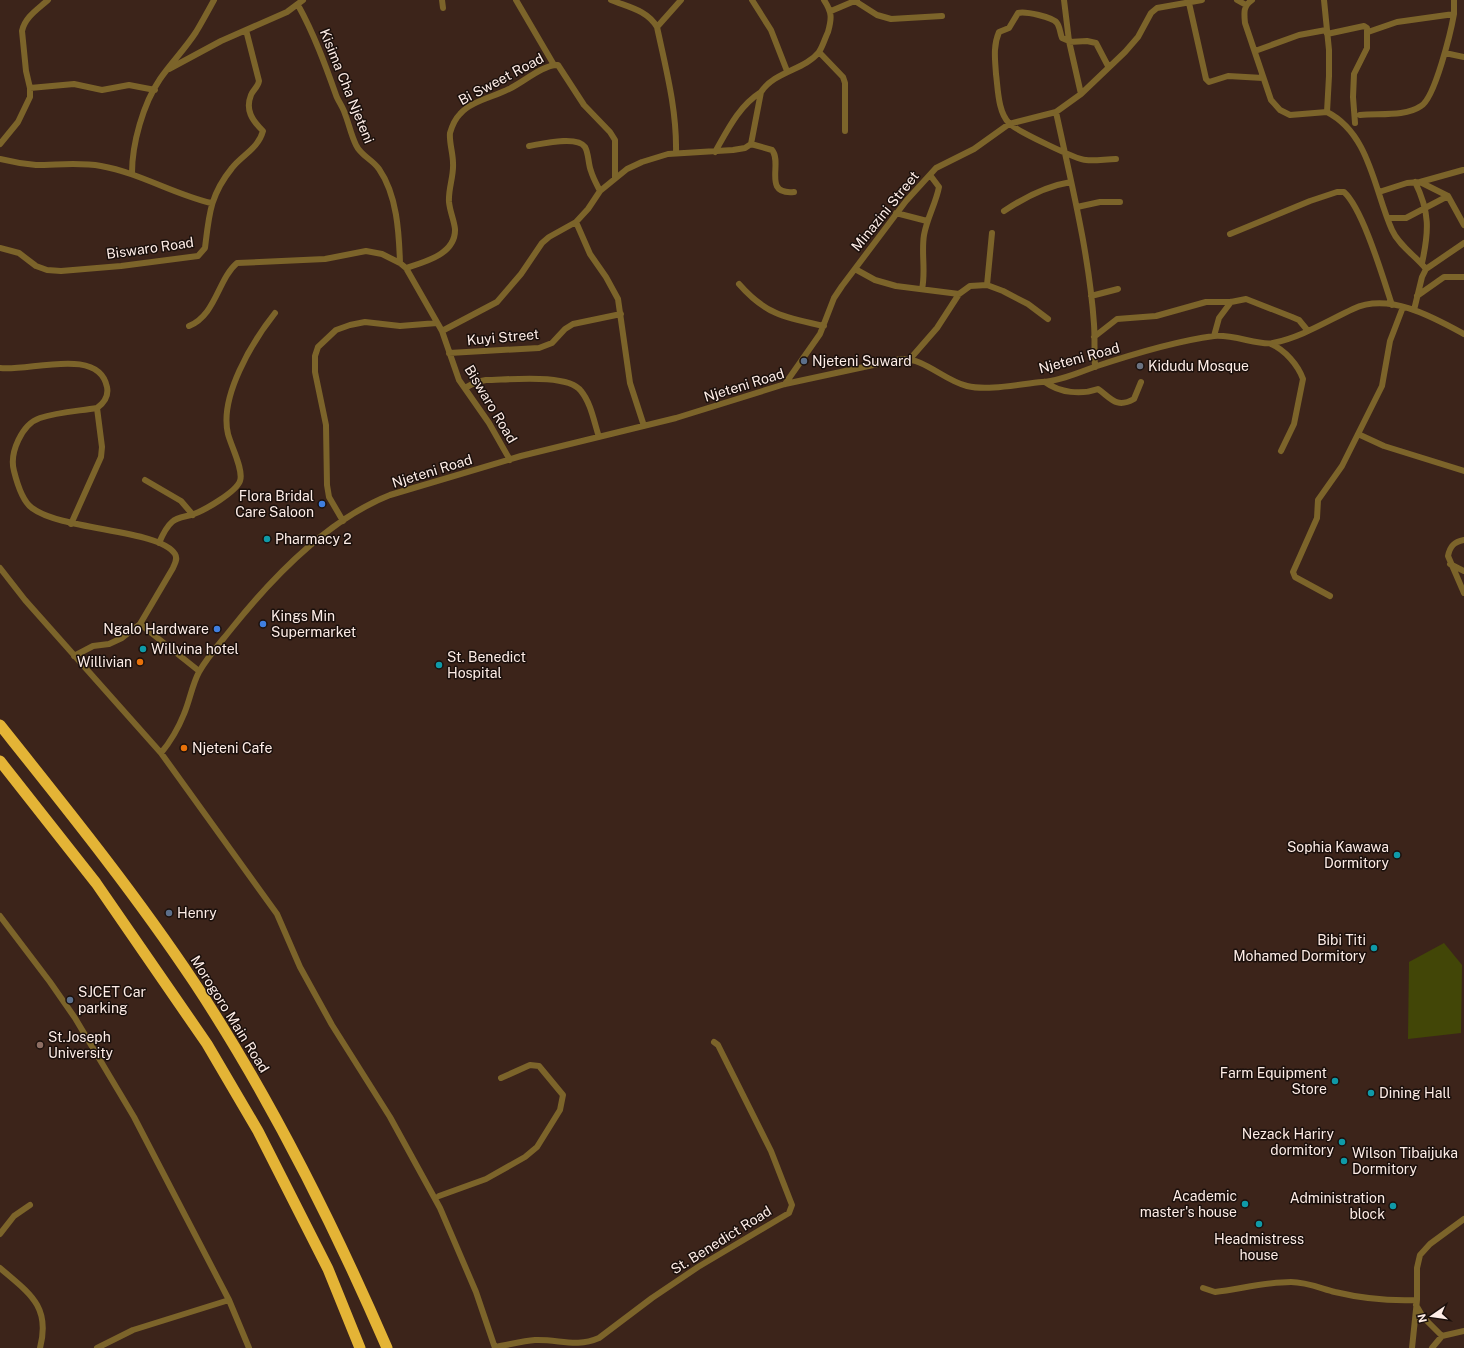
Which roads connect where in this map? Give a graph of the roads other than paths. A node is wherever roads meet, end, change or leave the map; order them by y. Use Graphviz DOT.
graph roads {
  1 [pos="48,0"];
  2 [pos="214,0"];
  3 [pos="303,0"];
  4 [pos="442,0"];
  5 [pos="516,0"];
  6 [pos="611,0"];
  7 [pos="681,0"];
  8 [pos="752,0"];
  9 [pos="824,0"];
  10 [pos="1064,0"];
  11 [pos="1202,0"];
  12 [pos="1237,0"];
  13 [pos="1252,0"];
  14 [pos="1324,0"];
  15 [pos="1454,0"];
  16 [pos="856,1"];
  17 [pos="1190,3"];
  18 [pos="298,5"];
  19 [pos="1246,5"];
  20 [pos="443,8"];
  21 [pos="831,11"];
  22 [pos="1454,14"];
  23 [pos="942,16"];
  24 [pos="657,27"];
  25 [pos="246,30"];
  26 [pos="1326,32"];
  27 [pos="1368,32"];
  28 [pos="1069,41"];
  29 [pos="1255,51"];
  30 [pos="818,52"];
  31 [pos="1445,53"];
  32 [pos="1464,57"];
  33 [pos="554,65"];
  34 [pos="1108,66"];
  35 [pos="168,69"];
  36 [pos="787,71"];
  37 [pos="1263,78"];
  38 [pos="30,88"];
  39 [pos="155,90"];
  40 [pos="761,92"];
  41 [pos="1081,94"];
  42 [pos="1056,112"];
  43 [pos="1326,112"];
  44 [pos="1360,115"];
  45 [pos="1355,123"];
  46 [pos="1009,124"];
  47 [pos="845,131"];
  48 [pos="0,144"];
  49 [pos="751,144"];
  50 [pos="529,146"];
  51 [pos="715,152"];
  52 [pos="1065,152"];
  53 [pos="676,153"];
  54 [pos="0,159"];
  55 [pos="1116,159"];
  56 [pos="1463,170"];
  57 [pos="132,173"];
  58 [pos="930,175"];
  59 [pos="615,178"];
  60 [pos="1071,182"];
  61 [pos="1417,182"];
  62 [pos="600,191"];
  63 [pos="794,192"];
  64 [pos="1379,192"];
  65 [pos="1448,196"];
  66 [pos="1120,202"];
  67 [pos="211,203"];
  68 [pos="1077,207"];
  69 [pos="1425,207"];
  70 [pos="1004,211"];
  71 [pos="896,213"];
  72 [pos="1388,218"];
  73 [pos="927,221"];
  74 [pos="576,222"];
  75 [pos="1464,225"];
  76 [pos="992,233"];
  77 [pos="1230,234"];
  78 [pos="1464,243"];
  79 [pos="0,248"];
  80 [pos="400,263"];
  81 [pos="1422,263"];
  82 [pos="406,268"];
  83 [pos="855,269"];
  84 [pos="1426,269"];
  85 [pos="1464,277"];
  86 [pos="739,284"];
  87 [pos="986,285"];
  88 [pos="922,289"];
  89 [pos="1118,289"];
  90 [pos="959,294"];
  91 [pos="1091,296"];
  92 [pos="1417,296"];
  93 [pos="1231,302"];
  94 [pos="1392,304"];
  95 [pos="1403,307"];
  96 [pos="1414,310"];
  97 [pos="275,313"];
  98 [pos="621,314"];
  99 [pos="1048,319"];
  100 [pos="437,323"];
  101 [pos="189,326"];
  102 [pos="824,326"];
  103 [pos="442,331"];
  104 [pos="1308,331"];
  105 [pos="1464,334"];
  106 [pos="1214,336"];
  107 [pos="1094,337"];
  108 [pos="1271,344"];
  109 [pos="449,353"];
  110 [pos="910,359"];
  111 [pos="1095,367"];
  112 [pos="0,368"];
  113 [pos="1044,382"];
  114 [pos="1141,382"];
  115 [pos="785,384"];
  116 [pos="465,388"];
  117 [pos="97,408"];
  118 [pos="644,426"];
  119 [pos="1358,434"];
  120 [pos="599,437"];
  121 [pos="1281,451"];
  122 [pos="510,460"];
  123 [pos="1464,471"];
  124 [pos="145,480"];
  125 [pos="193,515"];
  126 [pos="343,521"];
  127 [pos="71,524"];
  128 [pos="1464,540"];
  129 [pos="159,542"];
  130 [pos="1450,564"];
  131 [pos="0,568"];
  132 [pos="1464,571"];
  133 [pos="1464,593"];
  134 [pos="1330,596"];
  135 [pos="140,624"];
  136 [pos="74,656"];
  137 [pos="199,672"];
  138 [pos="0,725"];
  139 [pos="161,753"];
  140 [pos="0,761"];
  141 [pos="0,916"];
  142 [pos="714,1042"];
  143 [pos="501,1078"];
  144 [pos="439,1196"];
  145 [pos="30,1205"];
  146 [pos="1464,1219"];
  147 [pos="0,1234"];
  148 [pos="0,1268"];
  149 [pos="1203,1288"];
  150 [pos="229,1300"];
  151 [pos="1416,1303"];
  152 [pos="1464,1331"];
  153 [pos="1442,1336"];
  154 [pos="40,1348"];
  155 [pos="97,1348"];
  156 [pos="249,1348"];
  157 [pos="360,1348"];
  158 [pos="387,1348"];
  159 [pos="495,1348"];
  160 [pos="1412,1348"];
  161 [pos="1432,1348"];
  1 -- 38 [label="street"];
  2 -- 35 [label="street"];
  3 -- 18 [label="street"];
  4 -- 20 [label="street"];
  5 -- 33 [label="street"];
  6 -- 24 [label="street"];
  7 -- 24 [label="street"];
  8 -- 36 [label="street"];
  9 -- 21 [label="street"];
  10 -- 28 [label="street"];
  11 -- 17 [label="street, Minazini Street"];
  12 -- 19 [label="street"];
  13 -- 19 [label="street"];
  14 -- 26 [label="street"];
  15 -- 22 [label="street"];
  16 -- 21 [label="street"];
  16 -- 23 [label="street"];
  17 -- 34 [label="street, Minazini Street"];
  17 -- 37 [label="street"];
  18 -- 25 [label="street"];
  18 -- 80 [label="street, Kisima Cha Njeteni"];
  19 -- 29 [label="street"];
  21 -- 30 [label="street"];
  22 -- 27 [label="street"];
  22 -- 31 [label="street"];
  24 -- 53 [label="street"];
  25 -- 35 [label="street"];
  25 -- 67 [label="street, Biswaro Road"];
  26 -- 27 [label="street"];
  26 -- 29 [label="street"];
  26 -- 43 [label="street"];
  27 -- 45 [label="street"];
  28 -- 34 [label="street"];
  28 -- 41 [label="street"];
  28 -- 46 [label="street"];
  29 -- 37 [label="street"];
  30 -- 36 [label="street"];
  30 -- 47 [label="street"];
  31 -- 32 [label="street"];
  31 -- 44 [label="street"];
  33 -- 59 [label="street, Bi Sweet Road"];
  33 -- 82 [label="street, Bi Sweet Road"];
  34 -- 41 [label="street, Minazini Street"];
  35 -- 39 [label="street"];
  36 -- 40 [label="street"];
  37 -- 43 [label="street"];
  38 -- 39 [label="street"];
  38 -- 48 [label="street"];
  39 -- 57 [label="street"];
  40 -- 49 [label="street"];
  40 -- 51 [label="street"];
  41 -- 42 [label="street, Minazini Street"];
  42 -- 46 [label="street, Minazini Street"];
  42 -- 52 [label="street"];
  43 -- 64 [label="street"];
  46 -- 52 [label="street"];
  46 -- 58 [label="street, Minazini Street"];
  49 -- 51 [label="street"];
  49 -- 63 [label="street"];
  50 -- 62 [label="street"];
  51 -- 53 [label="street"];
  52 -- 55 [label="street"];
  52 -- 60 [label="street"];
  53 -- 59 [label="street"];
  54 -- 57 [label="street"];
  56 -- 61 [label="street"];
  57 -- 67 [label="street"];
  58 -- 71 [label="street, Minazini Street"];
  58 -- 73 [label="street"];
  59 -- 62 [label="street"];
  60 -- 68 [label="street"];
  60 -- 70 [label="street"];
  61 -- 64 [label="street"];
  61 -- 65 [label="street"];
  61 -- 69 [label="street"];
  62 -- 74 [label="street"];
  64 -- 72 [label="street"];
  65 -- 69 [label="street"];
  65 -- 75 [label="street"];
  66 -- 68 [label="street"];
  67 -- 79 [label="street, Biswaro Road"];
  68 -- 91 [label="street"];
  69 -- 72 [label="street"];
  69 -- 81 [label="street"];
  71 -- 73 [label="street"];
  71 -- 83 [label="street, Minazini Street"];
  72 -- 81 [label="street"];
  73 -- 88 [label="street"];
  74 -- 98 [label="street"];
  74 -- 103 [label="street"];
  76 -- 87 [label="street"];
  77 -- 94 [label="street"];
  78 -- 84 [label="street"];
  80 -- 82 [label="street, Biswaro Road"];
  80 -- 101 [label="street, Biswaro Road"];
  81 -- 84 [label="street"];
  82 -- 100 [label="street, Biswaro Road"];
  83 -- 88 [label="street"];
  83 -- 102 [label="street, Minazini Street"];
  84 -- 92 [label="street"];
  85 -- 92 [label="street"];
  86 -- 102 [label="street"];
  87 -- 90 [label="street"];
  87 -- 99 [label="street"];
  88 -- 90 [label="street"];
  89 -- 91 [label="street"];
  90 -- 110 [label="street"];
  91 -- 107 [label="street"];
  92 -- 96 [label="street"];
  93 -- 104 [label="street"];
  93 -- 106 [label="street"];
  93 -- 107 [label="street"];
  94 -- 95 [label="street"];
  94 -- 104 [label="street"];
  95 -- 96 [label="street"];
  95 -- 119 [label="street"];
  96 -- 105 [label="street"];
  97 -- 125 [label="street"];
  98 -- 109 [label="street, Kuyi Street"];
  98 -- 118 [label="street"];
  100 -- 103 [label="street, Biswaro Road"];
  100 -- 126 [label="street"];
  102 -- 115 [label="street, Minazini Street"];
  103 -- 109 [label="street, Biswaro Road"];
  104 -- 108 [label="street"];
  106 -- 108 [label="street, Njeteni Road"];
  106 -- 111 [label="street, Njeteni Road"];
  107 -- 111 [label="street"];
  108 -- 121 [label="street"];
  109 -- 116 [label="street, Biswaro Road"];
  110 -- 113 [label="street, Njeteni Road"];
  110 -- 115 [label="street, Njeteni Road"];
  111 -- 113 [label="street, Njeteni Road"];
  112 -- 117 [label="street"];
  113 -- 114 [label="street"];
  115 -- 118 [label="street, Njeteni Road"];
  116 -- 120 [label="street"];
  116 -- 122 [label="street, Biswaro Road"];
  117 -- 127 [label="street"];
  117 -- 127 [label="street"];
  118 -- 120 [label="street, Njeteni Road"];
  119 -- 123 [label="street"];
  119 -- 134 [label="street"];
  120 -- 122 [label="street, Njeteni Road"];
  122 -- 126 [label="street, Njeteni Road"];
  124 -- 125 [label="street"];
  125 -- 129 [label="street"];
  126 -- 137 [label="street, Njeteni Road"];
  127 -- 129 [label="street"];
  128 -- 130 [label="street"];
  129 -- 135 [label="street"];
  130 -- 132 [label="street"];
  130 -- 133 [label="street"];
  131 -- 136 [label="street"];
  135 -- 136 [label="street"];
  135 -- 137 [label="street"];
  136 -- 139 [label="street"];
  137 -- 139 [label="street, Njeteni Road"];
  138 -- 158 [label="highway, Morogoro Main Road"];
  139 -- 159 [label="street"];
  140 -- 157 [label="highway"];
  141 -- 150 [label="street"];
  142 -- 159 [label="street, St. Benedict Road"];
  143 -- 144 [label="street"];
  145 -- 147 [label="street"];
  146 -- 151 [label="street"];
  148 -- 154 [label="street"];
  149 -- 151 [label="street"];
  150 -- 155 [label="street"];
  150 -- 156 [label="street"];
  151 -- 153 [label="street"];
  151 -- 160 [label="street"];
  152 -- 153 [label="street"];
  153 -- 161 [label="street"];
}
